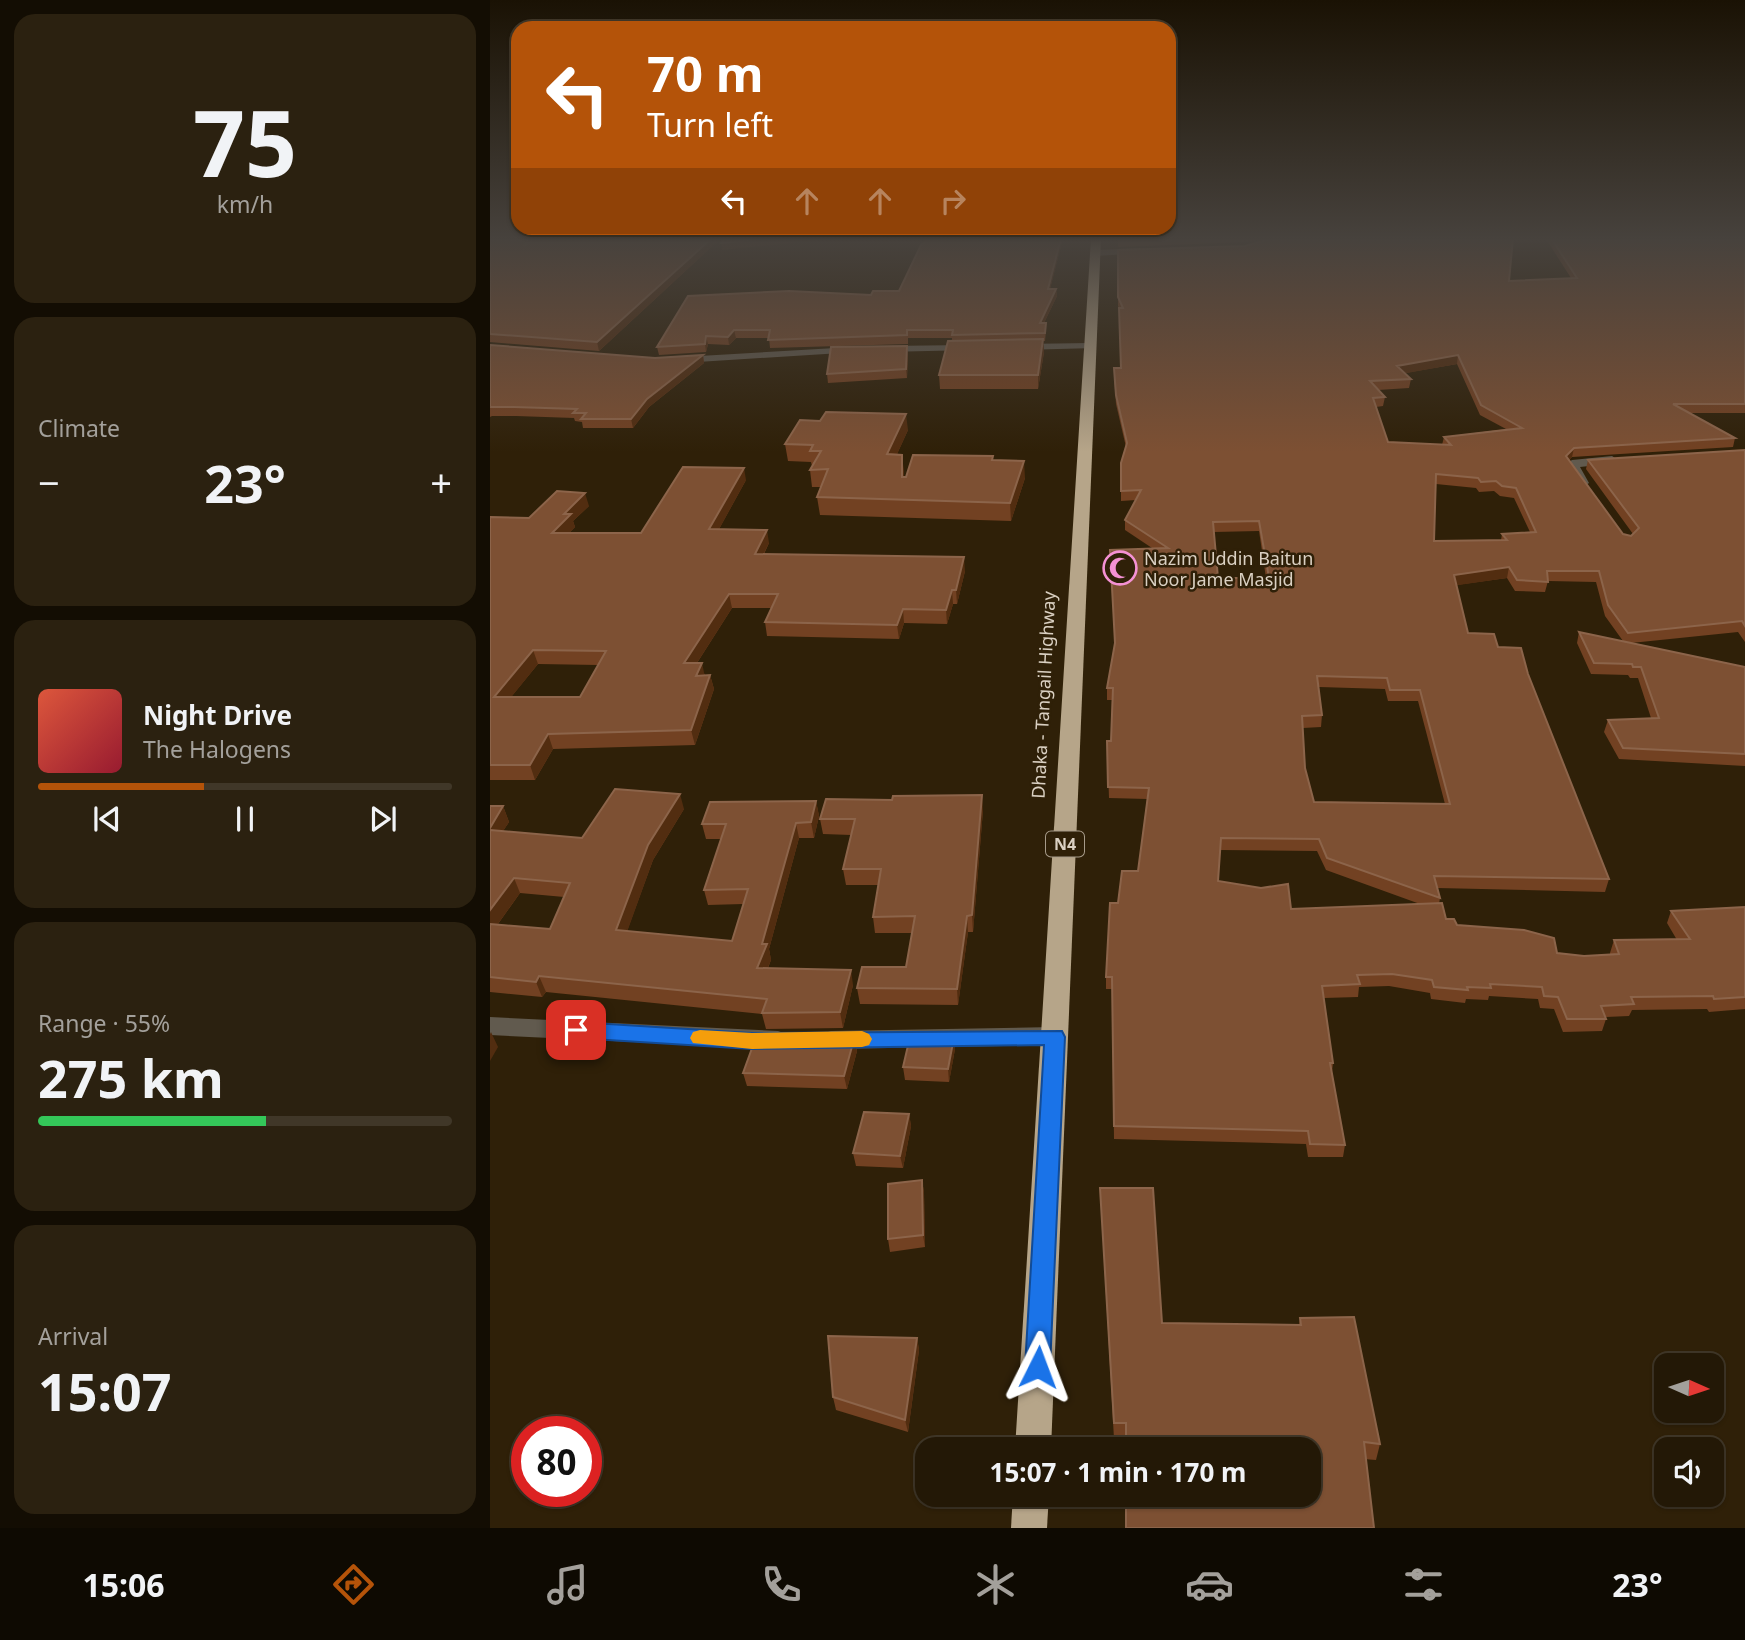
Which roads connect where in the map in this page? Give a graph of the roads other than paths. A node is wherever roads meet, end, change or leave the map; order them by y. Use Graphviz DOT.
graph roads {
  1 [pos="1093,309"];
  2 [pos="1091,346"];
  3 [pos="1012,347"];
  4 [pos="985,348"];
  5 [pos="667,360"];
  6 [pos="1629,459"];
  7 [pos="1589,490"];
  8 [pos="490,1026"];
  9 [pos="1055,1037"];
  10 [pos="1034,1437"];
  11 [pos="1030,1507"];
  12 [pos="1029,1528"];
  1 -- 2 [label="highway, Dhaka - Tangail Highway / N4"];
  2 -- 3 [label="street"];
  2 -- 9 [label="highway, Dhaka - Tangail Highway / N4"];
  4 -- 5 [label="street"];
  6 -- 7 [label="street"];
  8 -- 9 [label="street"];
  9 -- 10 [label="highway, Dhaka - Tangail Highway / N4"];
  11 -- 12 [label="highway"];
}
